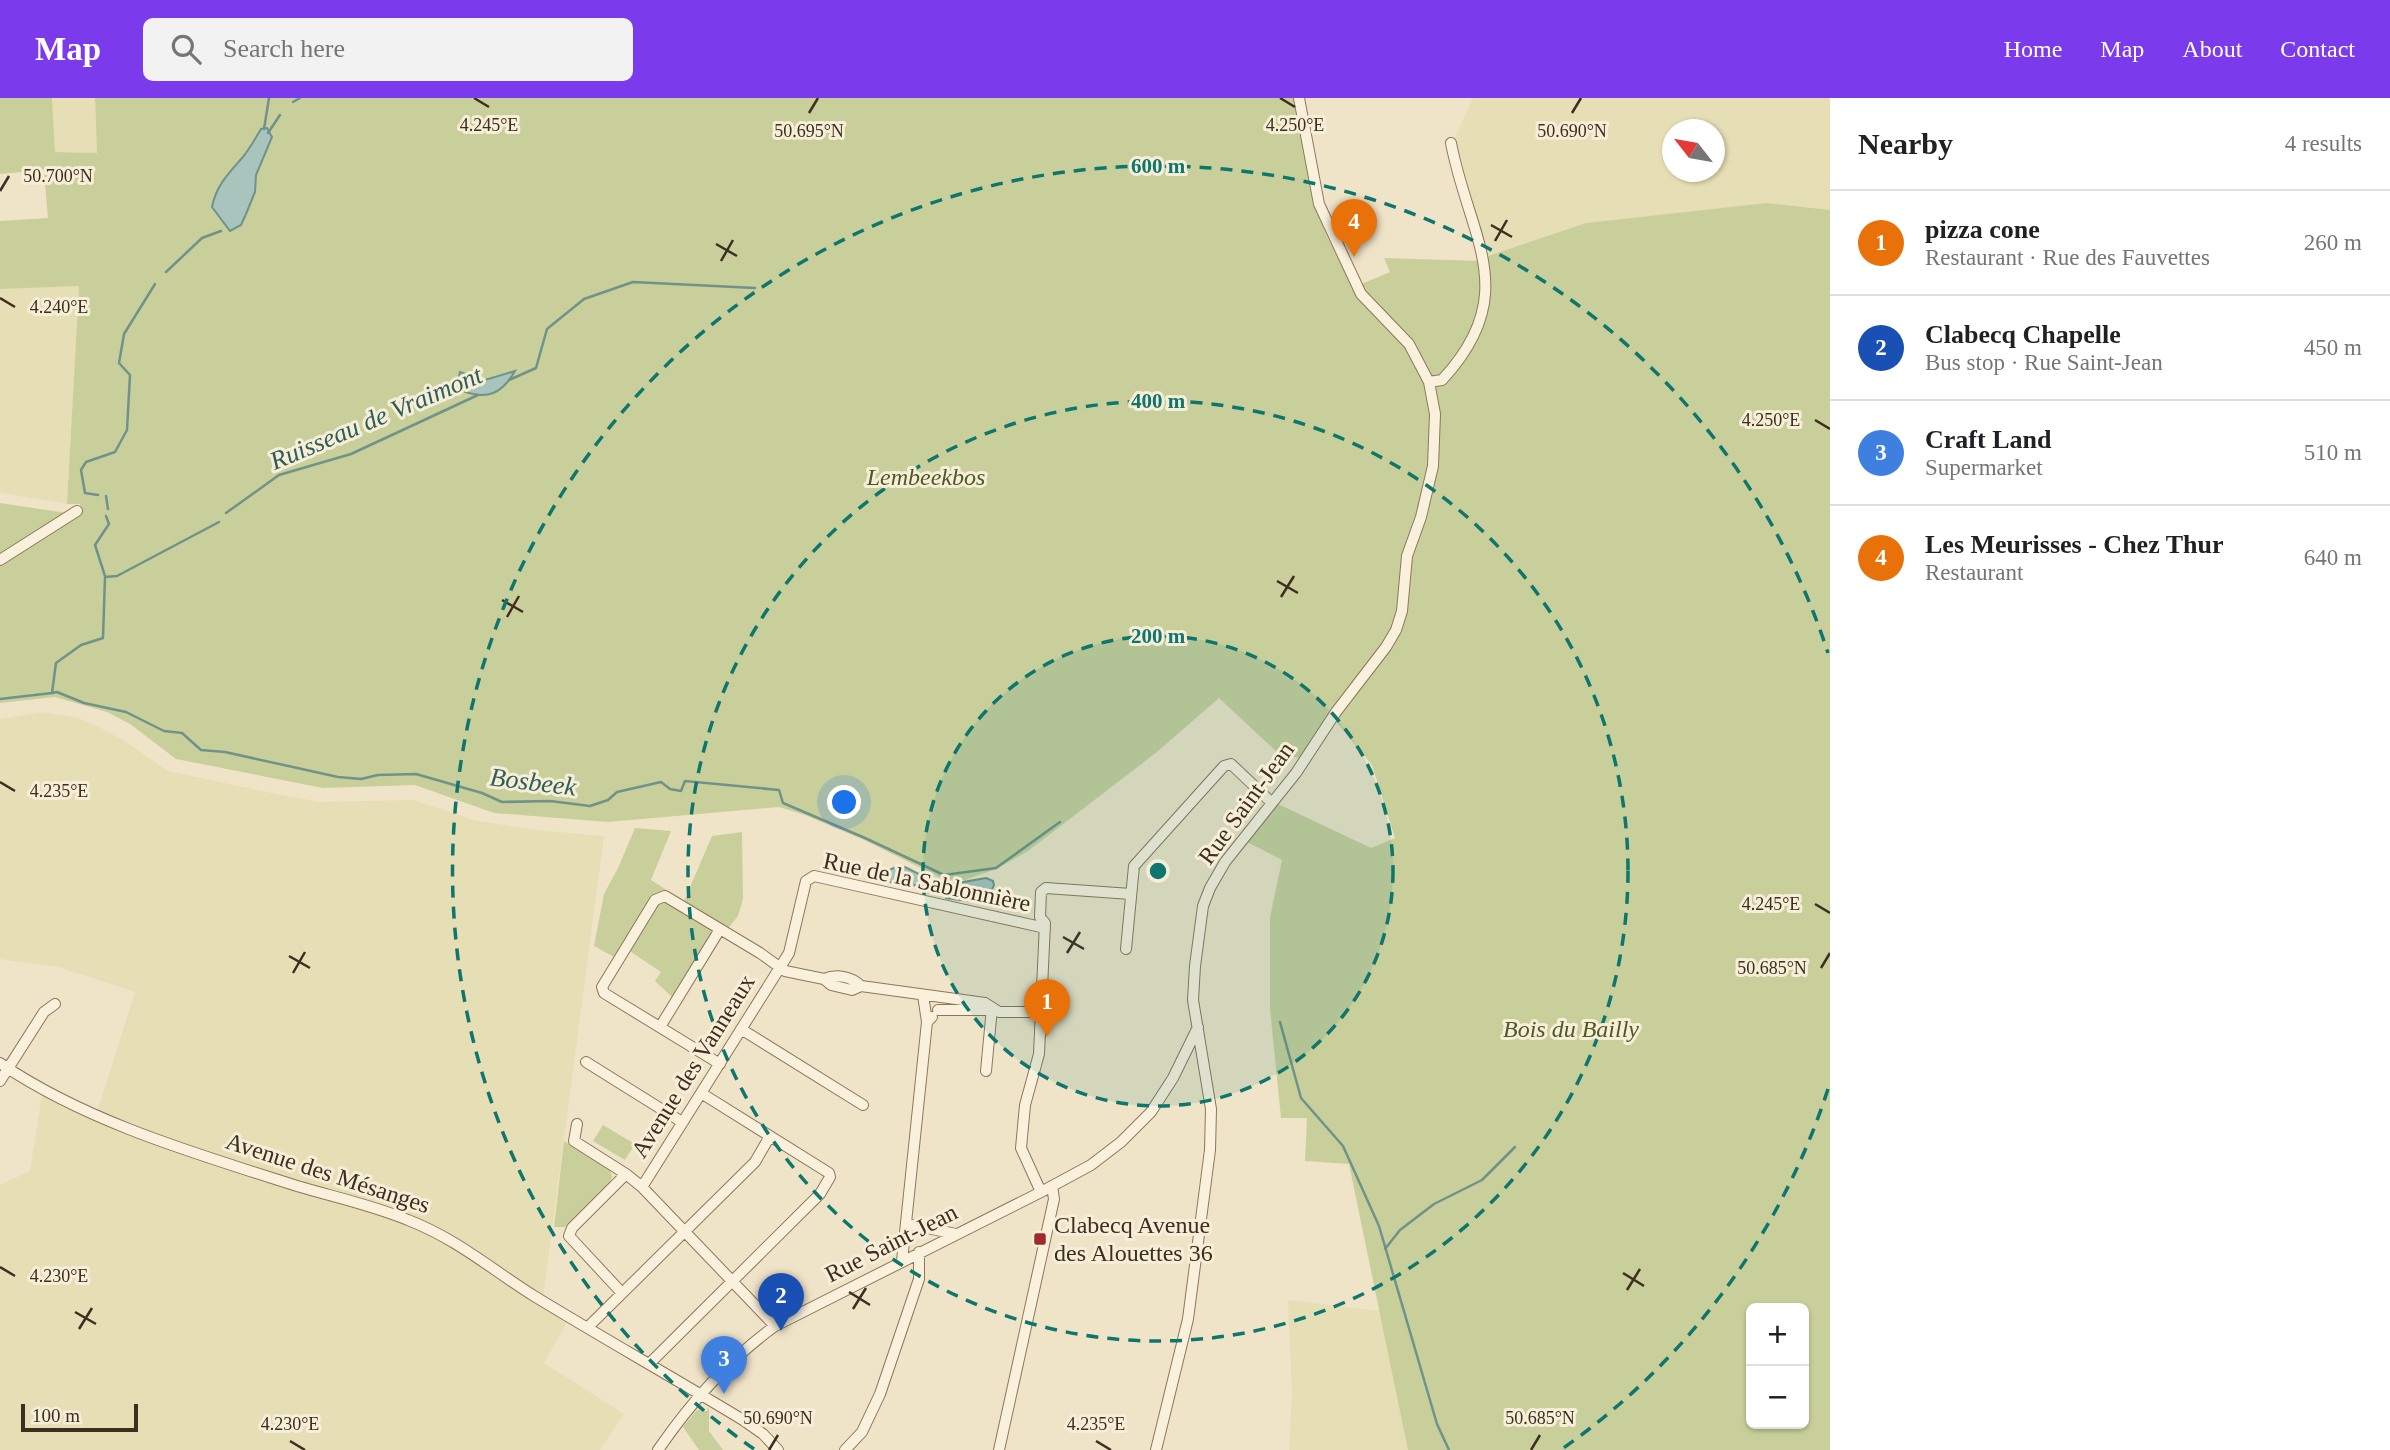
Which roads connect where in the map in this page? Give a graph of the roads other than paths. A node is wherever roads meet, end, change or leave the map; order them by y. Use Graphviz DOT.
graph roads {
  1 [pos="1299,98"];
  2 [pos="1451,143"];
  3 [pos="1429,382"];
  4 [pos="76,511"];
  5 [pos="0,560"];
  6 [pos="1271,802"];
  7 [pos="1131,894"];
  8 [pos="1045,928"];
  9 [pos="720,929"];
  10 [pos="1126,949"];
  11 [pos="779,968"];
  12 [pos="923,995"];
  13 [pos="940,997"];
  14 [pos="55,1004"];
  15 [pos="992,1008"];
  16 [pos="938,1010"];
  17 [pos="1040,1012"];
  18 [pos="927,1022"];
  19 [pos="660,1027"];
  20 [pos="1198,1027"];
  21 [pos="741,1030"];
  22 [pos="586,1062"];
  23 [pos="720,1064"];
  24 [pos="4,1065"];
  25 [pos="986,1071"];
  26 [pos="0,1082"];
  27 [pos="701,1093"];
  28 [pos="863,1105"];
  29 [pos="682,1122"];
  30 [pos="577,1124"];
  31 [pos="770,1136"];
  32 [pos="626,1174"];
  33 [pos="642,1187"];
  34 [pos="1047,1189"];
  35 [pos="1030,1198"];
  36 [pos="1052,1209"];
  37 [pos="908,1224"];
  38 [pos="684,1232"];
  39 [pos="957,1234"];
  40 [pos="919,1252"];
  41 [pos="902,1261"];
  42 [pos="732,1280"];
  43 [pos="621,1292"];
  44 [pos="775,1326"];
  45 [pos="588,1327"];
  46 [pos="650,1363"];
  47 [pos="701,1393"];
  48 [pos="658,1450"];
  49 [pos="778,1450"];
  50 [pos="845,1450"];
  51 [pos="999,1450"];
  52 [pos="1156,1450"];
  1 -- 3 [label="street, Rue Saint-Jean"];
  2 -- 3 [label="street"];
  3 -- 6 [label="street, Rue Saint-Jean"];
  4 -- 5 [label="street"];
  6 -- 7 [label="street"];
  6 -- 20 [label="street, Rue Saint-Jean"];
  7 -- 8 [label="street, Rue de la Sablonnière"];
  7 -- 10 [label="street"];
  8 -- 11 [label="street, Rue de la Sablonnière"];
  8 -- 17 [label="street"];
  9 -- 11 [label="street"];
  9 -- 19 [label="street"];
  9 -- 19 [label="street"];
  11 -- 12 [label="street"];
  11 -- 21 [label="street, Avenue des Vanneaux"];
  12 -- 13 [label="street"];
  12 -- 18 [label="street"];
  13 -- 15 [label="street"];
  13 -- 16 [label="street"];
  14 -- 24 [label="street"];
  15 -- 16 [label="street"];
  15 -- 17 [label="street"];
  15 -- 25 [label="street"];
  16 -- 18 [label="street"];
  17 -- 34 [label="street"];
  18 -- 37 [label="street"];
  19 -- 23 [label="street"];
  20 -- 34 [label="street, Rue Saint-Jean"];
  20 -- 52 [label="street"];
  21 -- 23 [label="street, Avenue des Vanneaux"];
  21 -- 28 [label="street"];
  22 -- 29 [label="street"];
  23 -- 27 [label="street, Avenue des Vanneaux"];
  24 -- 26 [label="street"];
  24 -- 45 [label="street, Avenue des Mésanges"];
  27 -- 29 [label="street, Avenue des Vanneaux"];
  27 -- 31 [label="street"];
  29 -- 33 [label="street, Avenue des Vanneaux"];
  30 -- 32 [label="street"];
  31 -- 38 [label="street"];
  31 -- 42 [label="street"];
  32 -- 33 [label="street"];
  32 -- 43 [label="street"];
  33 -- 38 [label="street"];
  34 -- 35 [label="street, Rue Saint-Jean"];
  34 -- 36 [label="street"];
  35 -- 36 [label="street"];
  35 -- 39 [label="street, Rue Saint-Jean"];
  36 -- 51 [label="street"];
  37 -- 39 [label="street"];
  37 -- 41 [label="street"];
  38 -- 42 [label="street"];
  38 -- 43 [label="street"];
  39 -- 40 [label="street, Rue Saint-Jean"];
  40 -- 41 [label="street, Rue Saint-Jean"];
  40 -- 50 [label="street"];
  41 -- 44 [label="street, Rue Saint-Jean"];
  42 -- 44 [label="street"];
  42 -- 46 [label="street"];
  43 -- 45 [label="street"];
  44 -- 47 [label="street, Rue Saint-Jean"];
  45 -- 46 [label="street, Avenue des Mésanges"];
  46 -- 47 [label="street, Avenue des Mésanges"];
  47 -- 48 [label="street, Rue Saint-Jean"];
  47 -- 49 [label="street, Avenue des Mésanges"];
}
